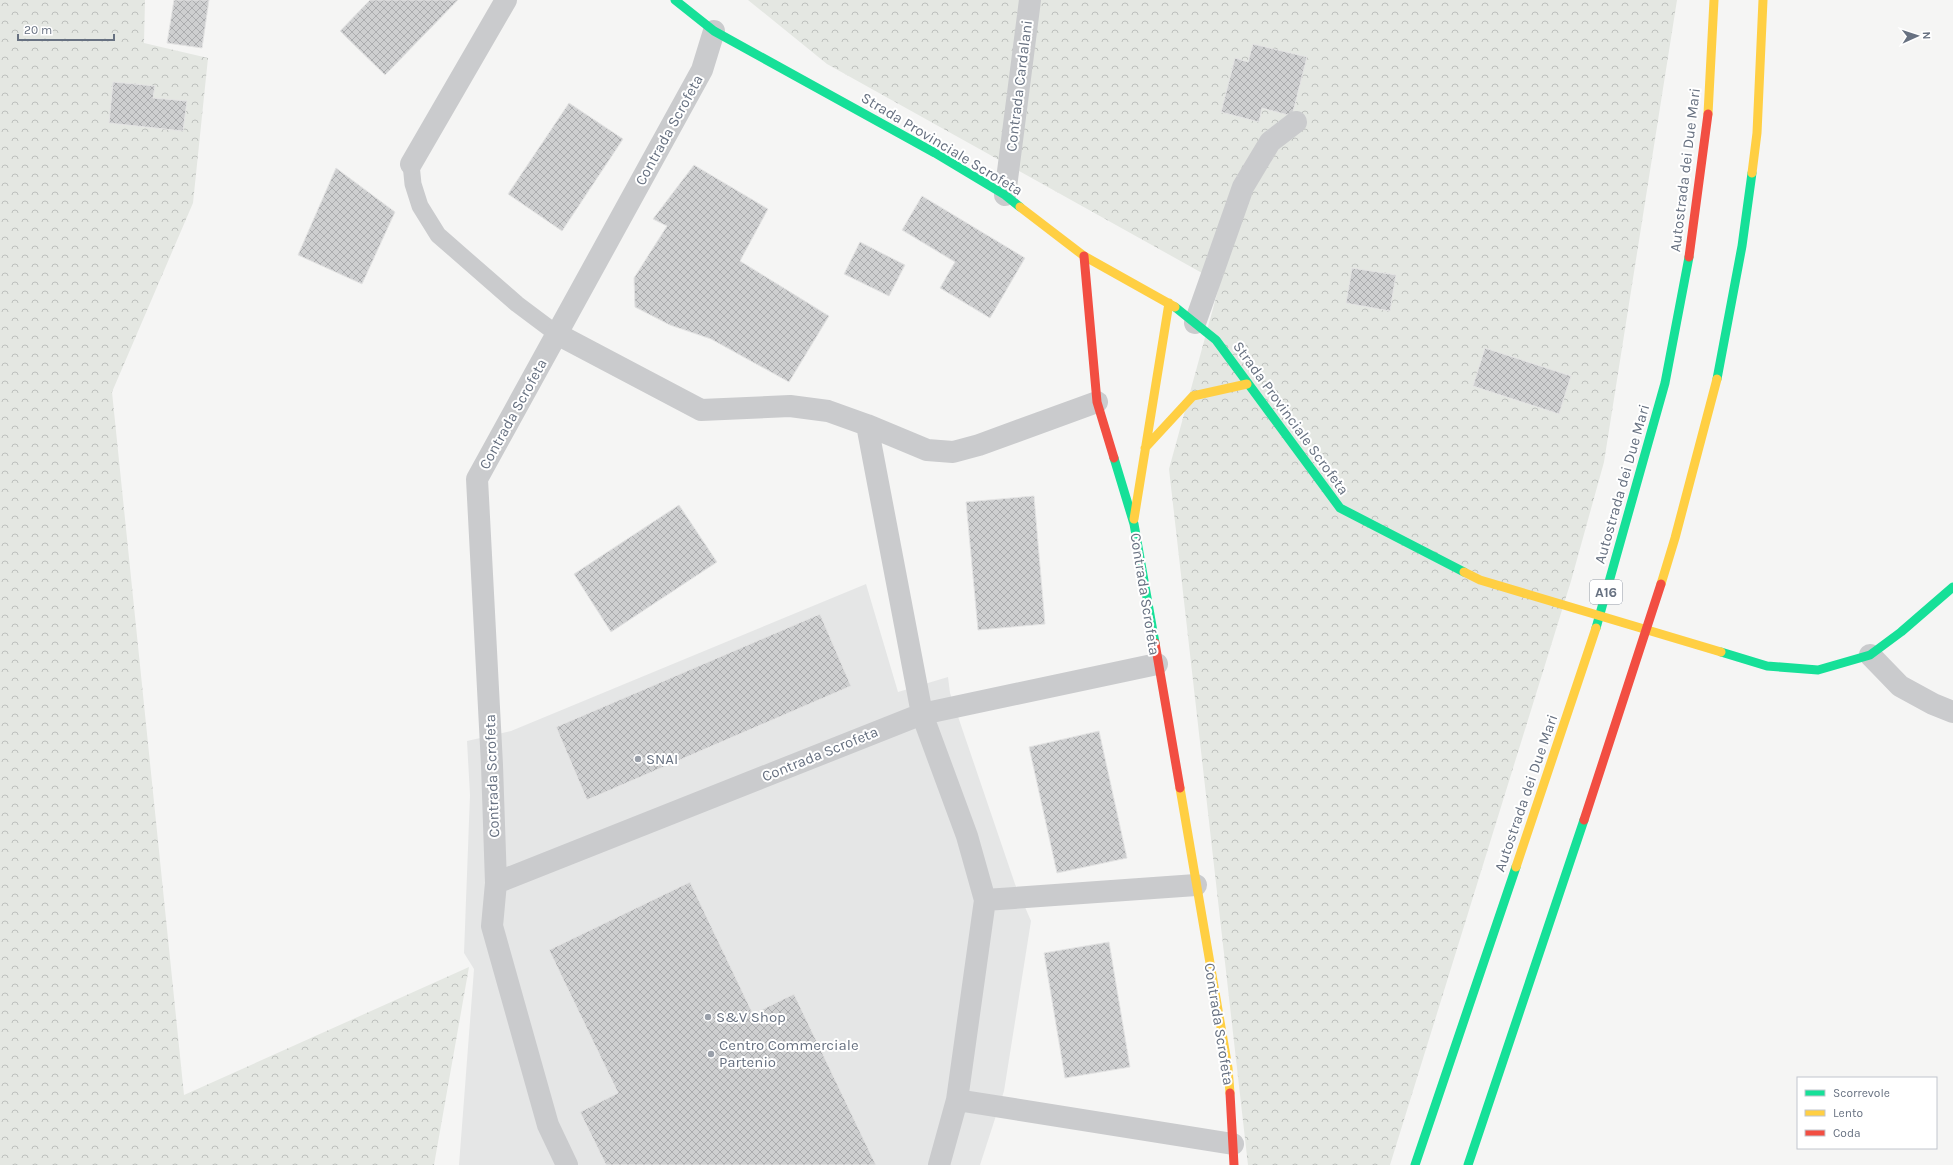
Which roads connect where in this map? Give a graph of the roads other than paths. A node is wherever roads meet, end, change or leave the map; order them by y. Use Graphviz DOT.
graph roads {
  1 [pos="506,0"];
  2 [pos="675,0"];
  3 [pos="1030,0"];
  4 [pos="1714,0"];
  5 [pos="1763,0"];
  6 [pos="714,31"];
  7 [pos="1296,122"];
  8 [pos="411,164"];
  9 [pos="1005,195"];
  10 [pos="1084,256"];
  11 [pos="1169,302"];
  12 [pos="1195,323"];
  13 [pos="557,334"];
  14 [pos="1247,384"];
  15 [pos="1097,402"];
  16 [pos="867,425"];
  17 [pos="1146,448"];
  18 [pos="1134,524"];
  19 [pos="1953,586"];
  20 [pos="1870,655"];
  21 [pos="1157,664"];
  22 [pos="1953,712"];
  23 [pos="922,714"];
  24 [pos="496,883"];
  25 [pos="1196,885"];
  26 [pos="985,900"];
  27 [pos="957,1100"];
  28 [pos="1234,1155"];
  29 [pos="567,1165"];
  30 [pos="938,1165"];
  31 [pos="1415,1165"];
  32 [pos="1468,1165"];
  1 -- 8 [label="street"];
  2 -- 6 [label="main road, Strada Provinciale Scrofeta"];
  3 -- 9 [label="street, Contrada Cardalani"];
  4 -- 31 [label="main road, Autostrada dei Due Mari / A16"];
  5 -- 32 [label="main road"];
  6 -- 9 [label="main road, Strada Provinciale Scrofeta"];
  6 -- 13 [label="street, Contrada Scrofeta"];
  7 -- 12 [label="street"];
  8 -- 13 [label="lane"];
  9 -- 10 [label="main road, Strada Provinciale Scrofeta"];
  10 -- 11 [label="main road, Strada Provinciale Scrofeta"];
  10 -- 15 [label="main road"];
  11 -- 12 [label="main road, Strada Provinciale Scrofeta"];
  11 -- 17 [label="main road"];
  12 -- 14 [label="main road, Strada Provinciale Scrofeta"];
  13 -- 16 [label="street"];
  13 -- 24 [label="street, Contrada Scrofeta"];
  14 -- 17 [label="main road"];
  14 -- 20 [label="main road, Strada Provinciale Scrofeta"];
  15 -- 16 [label="street"];
  15 -- 18 [label="main road"];
  16 -- 23 [label="street"];
  17 -- 18 [label="main road"];
  18 -- 21 [label="main road, Contrada Scrofeta"];
  19 -- 20 [label="main road, Strada Provinciale Scrofeta"];
  20 -- 22 [label="street"];
  21 -- 23 [label="street, Contrada Scrofeta"];
  21 -- 25 [label="main road, Contrada Scrofeta"];
  23 -- 24 [label="street, Contrada Scrofeta"];
  23 -- 26 [label="street"];
  24 -- 29 [label="street"];
  25 -- 26 [label="street"];
  25 -- 28 [label="main road, Contrada Scrofeta"];
  26 -- 27 [label="street"];
  27 -- 28 [label="street"];
  27 -- 30 [label="street"];
}
